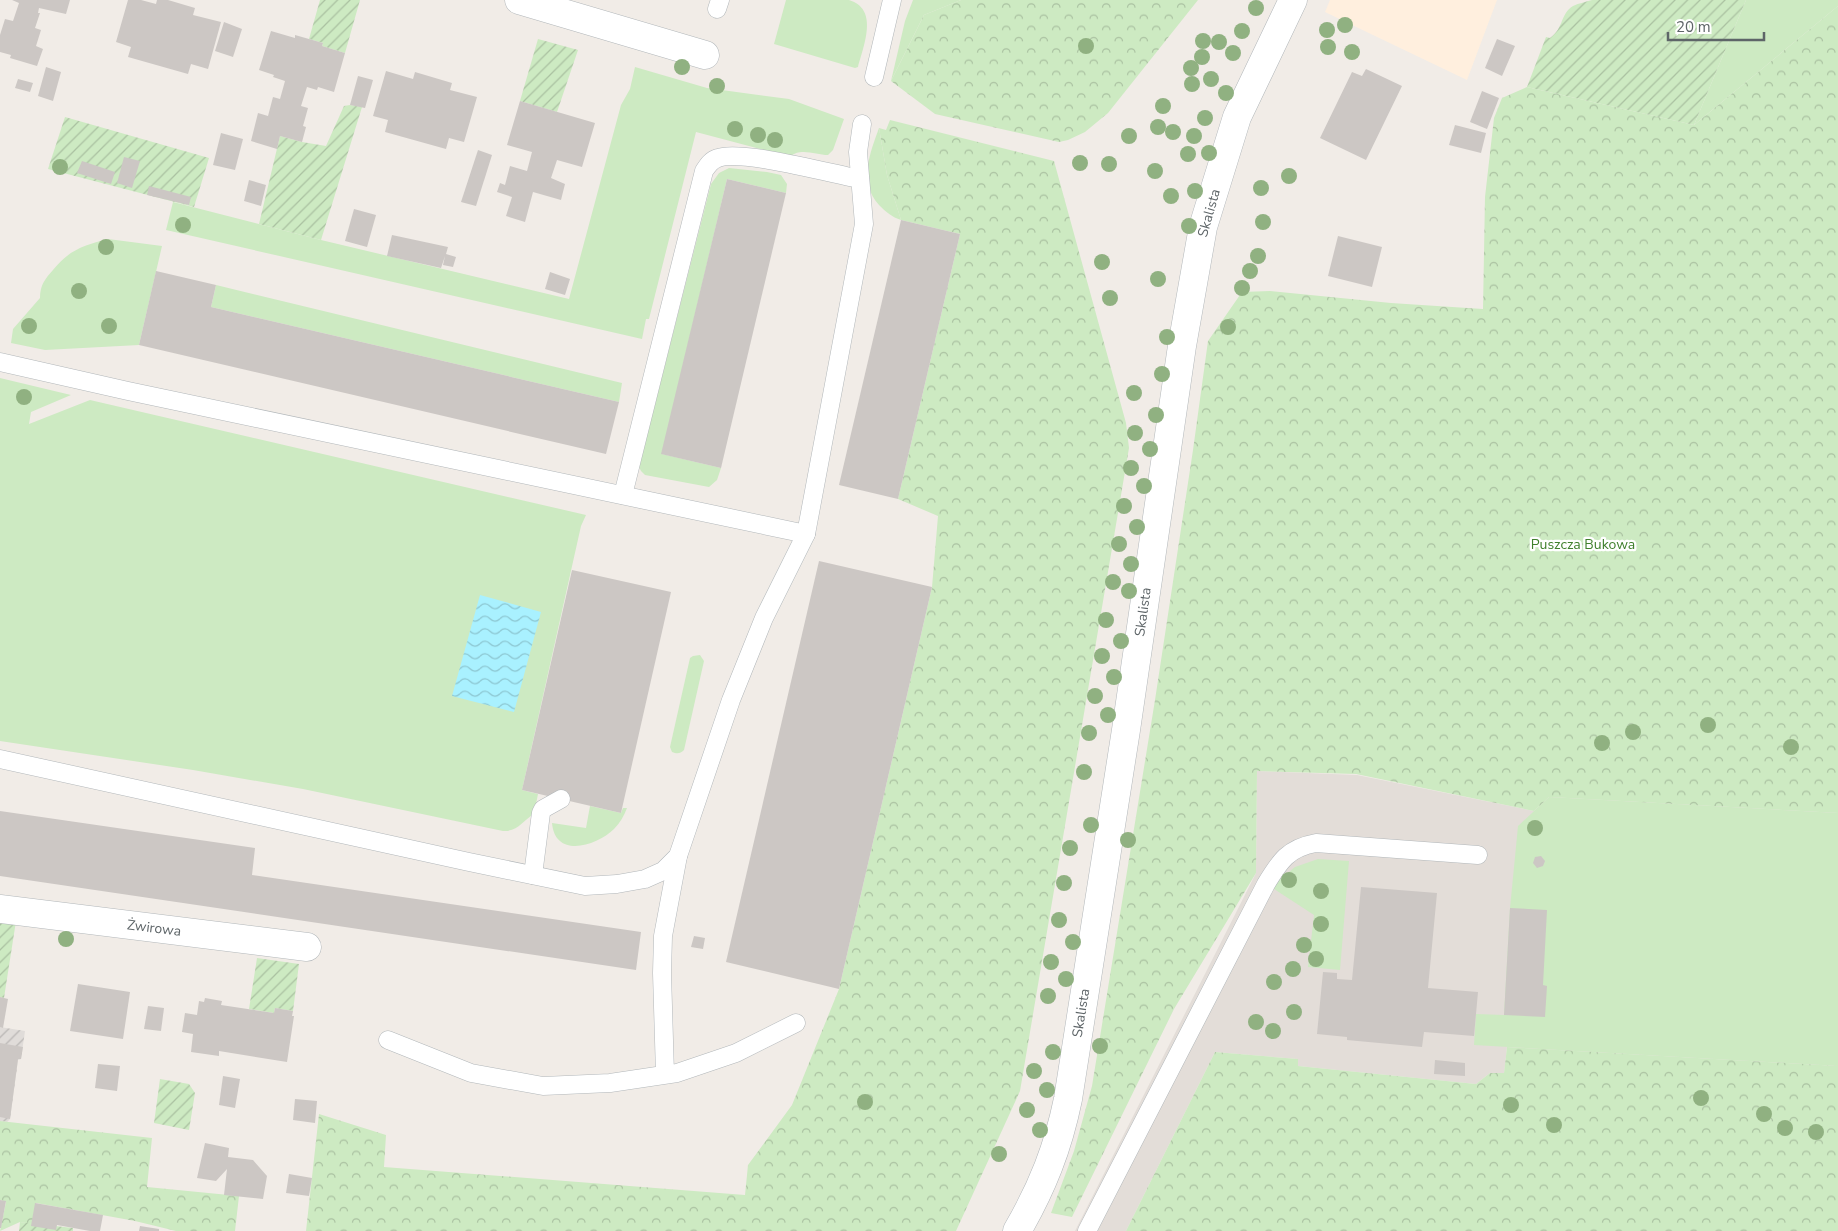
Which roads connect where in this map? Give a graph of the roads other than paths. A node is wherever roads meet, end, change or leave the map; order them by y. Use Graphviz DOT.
graph roads {
  1 [pos="519,0"];
  2 [pos="892,0"];
  3 [pos="1293,0"];
  4 [pos="705,55"];
  5 [pos="874,77"];
  6 [pos="862,124"];
  7 [pos="860,179"];
  8 [pos="0,362"];
  9 [pos="623,495"];
  10 [pos="806,534"];
  11 [pos="0,759"];
  12 [pos="561,799"];
  13 [pos="1478,855"];
  14 [pos="678,856"];
  15 [pos="533,875"];
  16 [pos="0,909"];
  17 [pos="307,947"];
  18 [pos="796,1023"];
  19 [pos="388,1040"];
  20 [pos="665,1074"];
  21 [pos="1017,1231"];
  22 [pos="1087,1231"];
  1 -- 4 [label="street"];
  2 -- 5 [label="lane"];
  3 -- 21 [label="street, Skalista"];
  6 -- 7 [label="lane"];
  7 -- 9 [label="lane"];
  7 -- 10 [label="lane"];
  8 -- 9 [label="lane"];
  9 -- 10 [label="lane"];
  10 -- 14 [label="lane"];
  11 -- 15 [label="lane"];
  12 -- 15 [label="lane"];
  13 -- 22 [label="lane"];
  14 -- 15 [label="lane"];
  14 -- 20 [label="lane"];
  16 -- 17 [label="street, Żwirowa"];
  18 -- 20 [label="lane"];
  19 -- 20 [label="lane"];
}
